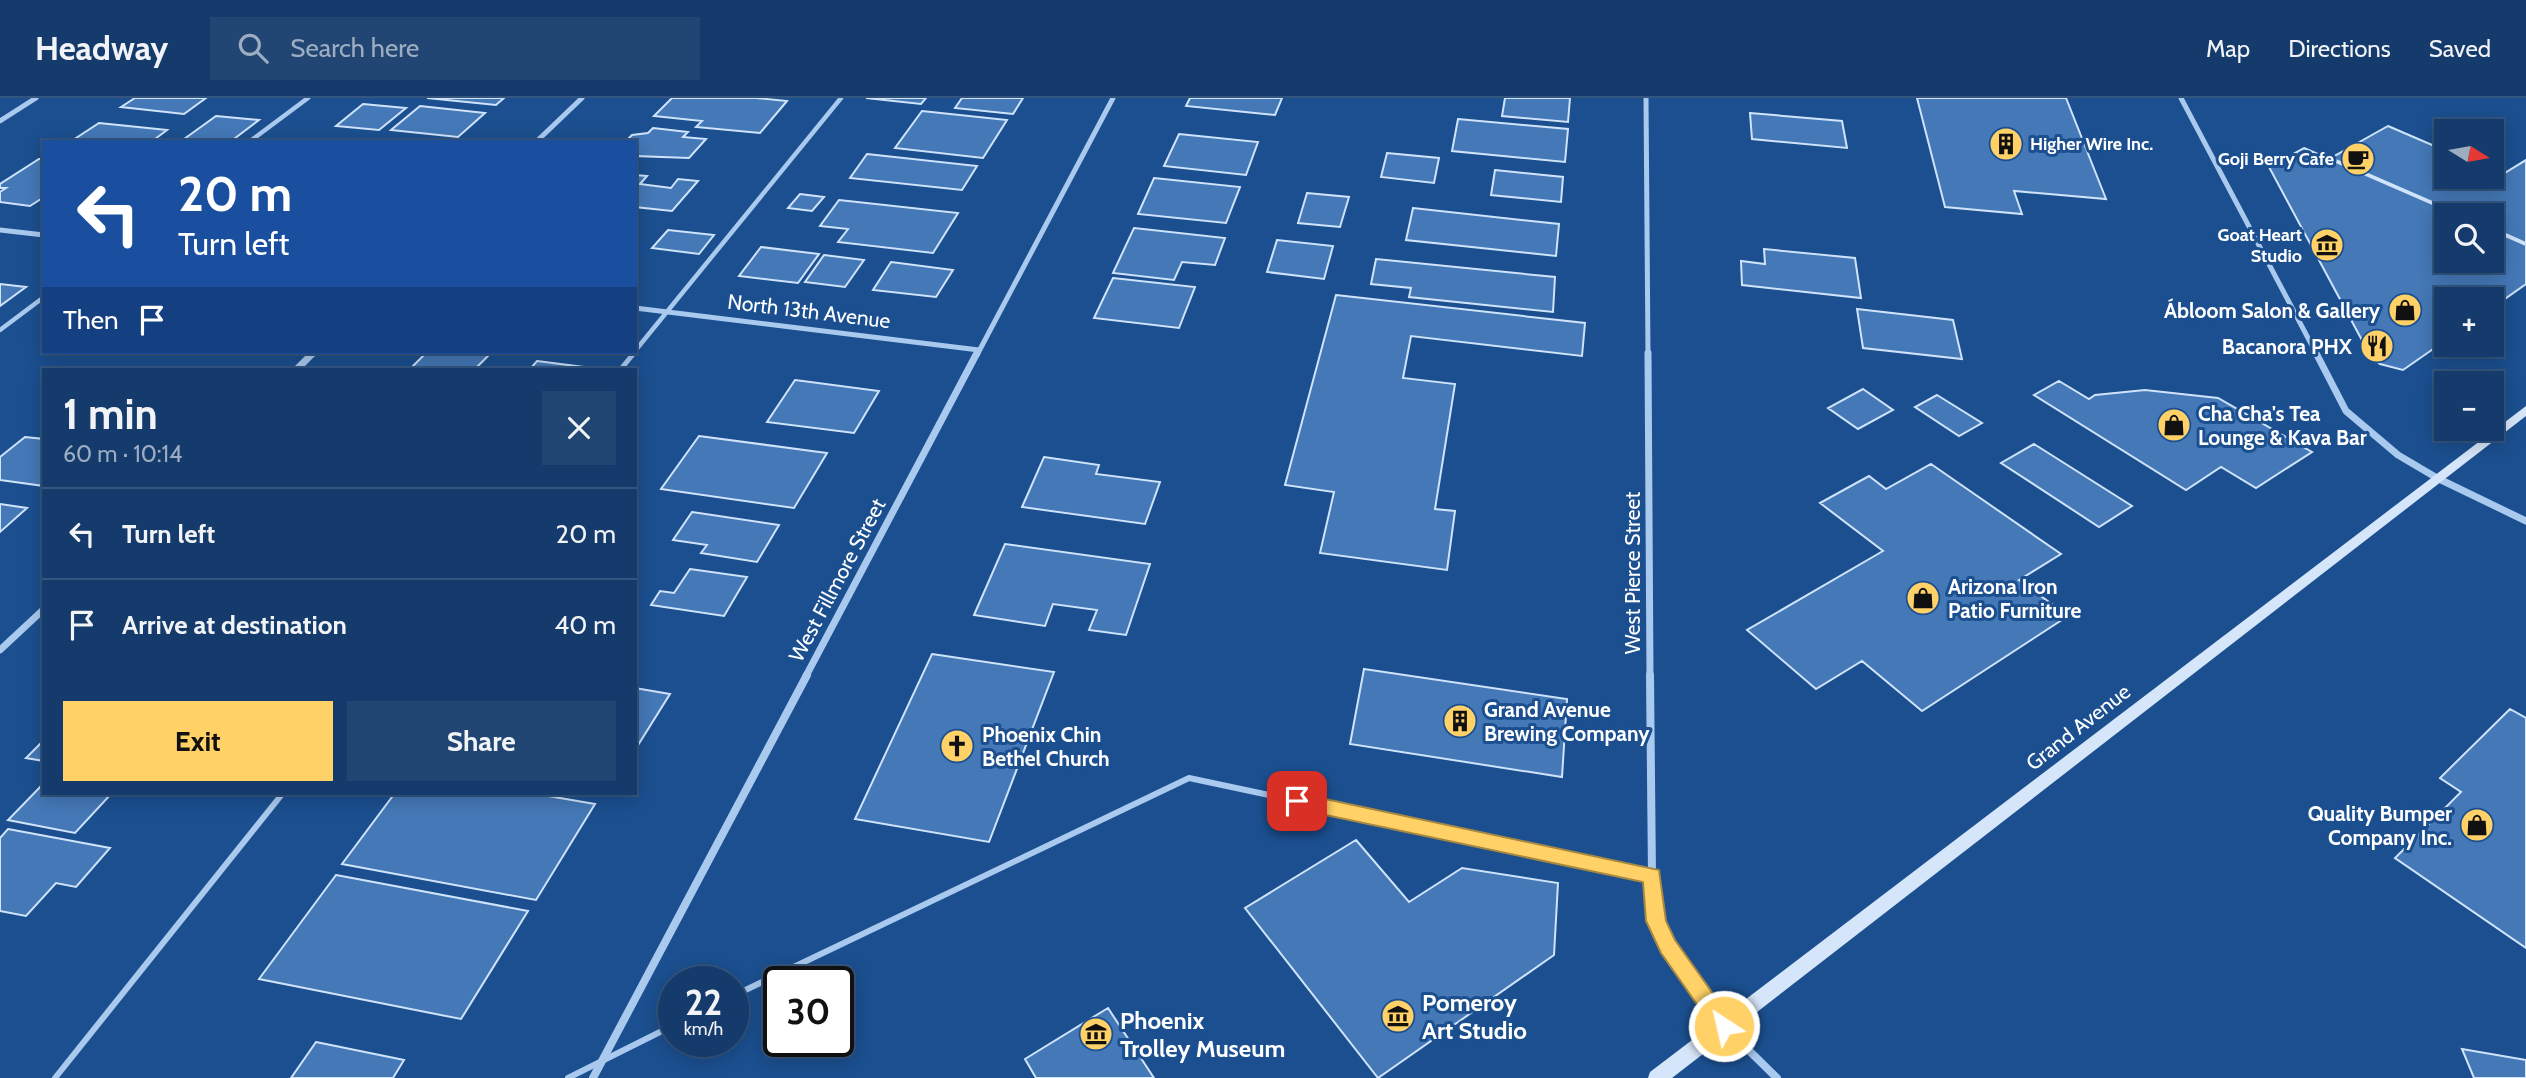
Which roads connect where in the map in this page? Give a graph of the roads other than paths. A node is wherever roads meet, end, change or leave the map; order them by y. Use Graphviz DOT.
graph roads {
  1 [pos="36,98"];
  2 [pos="307,98"];
  3 [pos="582,98"];
  4 [pos="841,98"];
  5 [pos="1113,98"];
  6 [pos="1646,98"];
  7 [pos="2181,98"];
  8 [pos="0,121"];
  9 [pos="252,140"];
  10 [pos="538,140"];
  11 [pos="0,230"];
  12 [pos="42,235"];
  13 [pos="42,298"];
  14 [pos="637,308"];
  15 [pos="666,312"];
  16 [pos="0,330"];
  17 [pos="637,348"];
  18 [pos="979,350"];
  19 [pos="313,354"];
  20 [pos="633,354"];
  21 [pos="298,368"];
  22 [pos="622,368"];
  23 [pos="2526,410"];
  24 [pos="2437,478"];
  25 [pos="2526,521"];
  26 [pos="42,611"];
  27 [pos="0,650"];
  28 [pos="281,795"];
  29 [pos="1652,876"];
  30 [pos="749,988"];
  31 [pos="1724,1026"];
  32 [pos="658,1033"];
  33 [pos="603,1059"];
  34 [pos="55,1078"];
  35 [pos="568,1078"];
  36 [pos="593,1078"];
  37 [pos="1657,1078"];
  38 [pos="1777,1078"];
  1 -- 8 [label="street"];
  2 -- 9 [label="lane"];
  3 -- 10 [label="street"];
  4 -- 15 [label="lane"];
  5 -- 18 [label="street, West Fillmore Street"];
  6 -- 29 [label="street, West Pierce Street"];
  7 -- 24 [label="street"];
  11 -- 12 [label="street"];
  13 -- 16 [label="lane"];
  14 -- 15 [label="street, North 13th Avenue"];
  15 -- 17 [label="lane"];
  15 -- 18 [label="street, North 13th Avenue"];
  18 -- 33 [label="street, West Fillmore Street"];
  19 -- 21 [label="street"];
  20 -- 22 [label="lane"];
  23 -- 24 [label="main road, Grand Avenue"];
  24 -- 25 [label="street"];
  24 -- 31 [label="main road, Grand Avenue"];
  26 -- 27 [label="street"];
  28 -- 34 [label="lane"];
  29 -- 30 [label="lane"];
  29 -- 31 [label="street, West Pierce Street"];
  31 -- 37 [label="main road, Grand Avenue"];
  31 -- 38 [label="street, West Pierce Street"];
  32 -- 33 [label="lane"];
  33 -- 35 [label="lane"];
  33 -- 36 [label="street, West Fillmore Street"];
}
